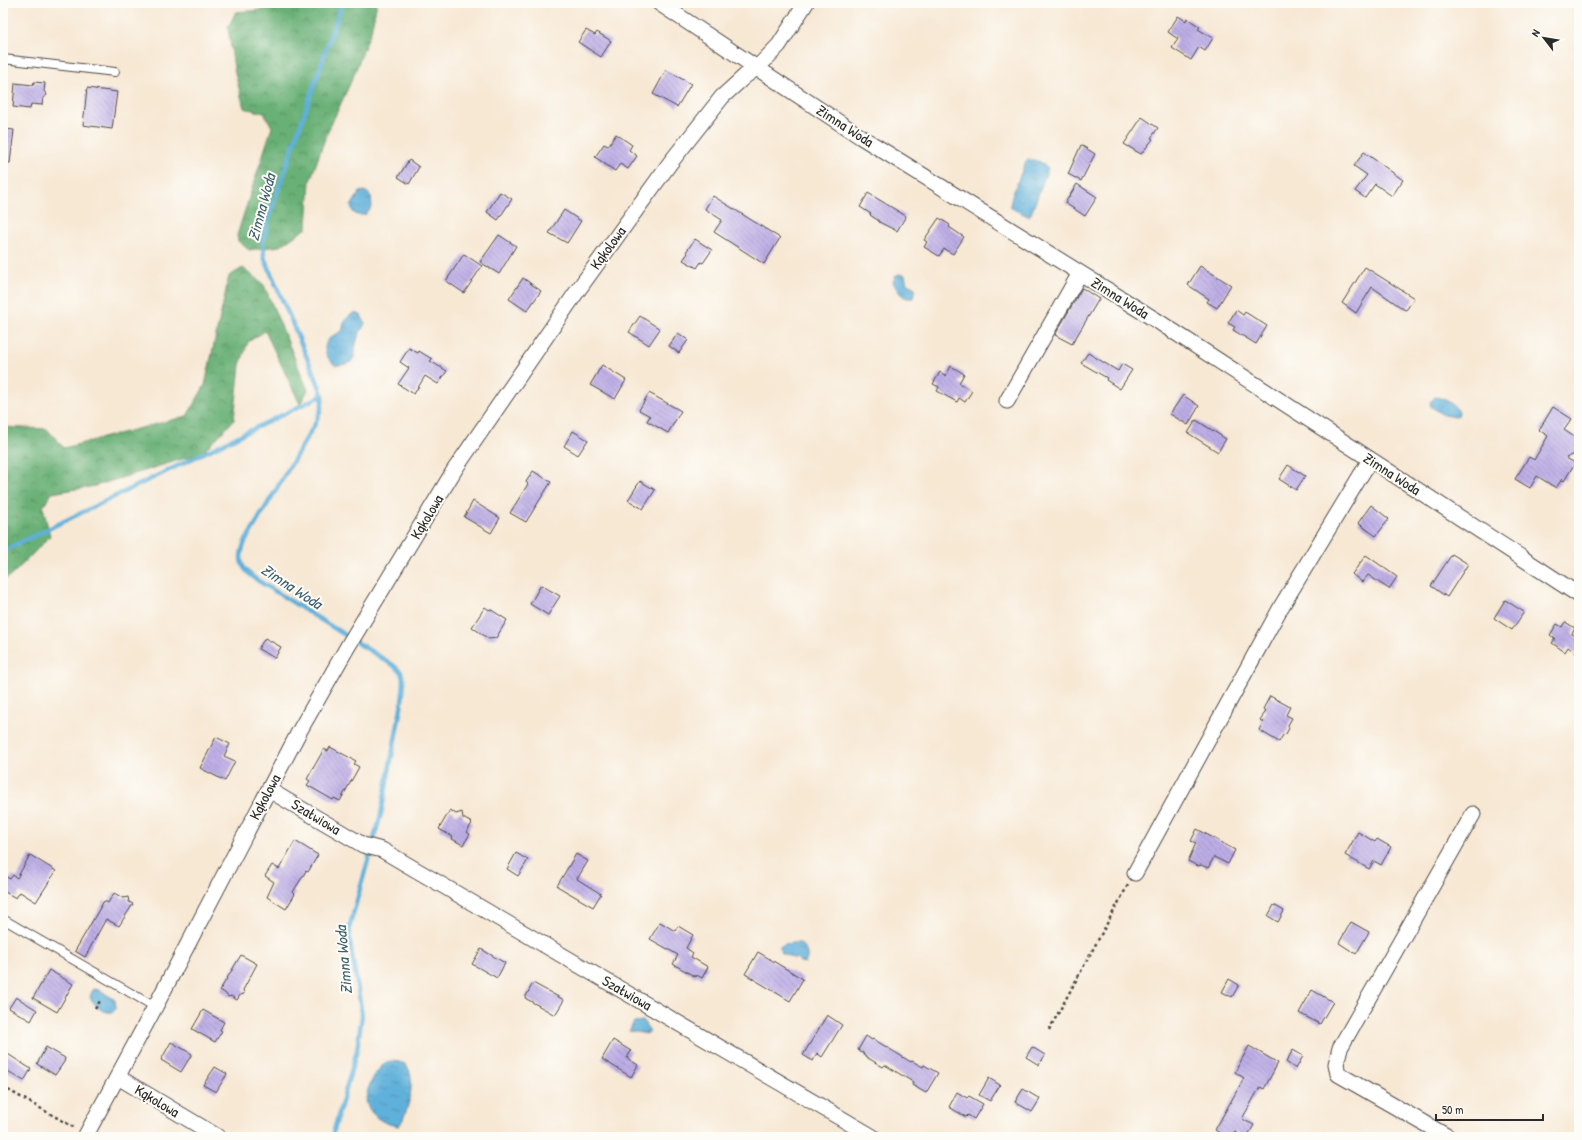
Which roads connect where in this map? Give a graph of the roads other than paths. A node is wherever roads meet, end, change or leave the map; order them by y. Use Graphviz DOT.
graph roads {
  1 [pos="659,3"];
  2 [pos="806,3"];
  3 [pos="3,59"];
  4 [pos="758,67"];
  5 [pos="115,72"];
  6 [pos="1080,273"];
  7 [pos="1007,401"];
  8 [pos="1370,460"];
  9 [pos="1579,595"];
  10 [pos="269,790"];
  11 [pos="1473,814"];
  12 [pos="1135,873"];
  13 [pos="3,919"];
  14 [pos="155,1007"];
  15 [pos="118,1077"];
  16 [pos="85,1136"];
  17 [pos="218,1137"];
  18 [pos="873,1137"];
  19 [pos="1448,1137"];
  1 -- 4 [label="street, Zimna Woda"];
  2 -- 4 [label="street, Kąkolowa"];
  3 -- 5 [label="lane"];
  4 -- 6 [label="street, Zimna Woda"];
  4 -- 10 [label="street, Kąkolowa"];
  6 -- 7 [label="street"];
  6 -- 8 [label="street, Zimna Woda"];
  8 -- 9 [label="street, Zimna Woda"];
  8 -- 12 [label="street"];
  10 -- 14 [label="street, Kąkolowa"];
  10 -- 18 [label="street, Szałwiowa"];
  11 -- 19 [label="street"];
  13 -- 14 [label="lane"];
  14 -- 15 [label="street, Kąkolowa"];
  15 -- 16 [label="street, Kąkolowa"];
  15 -- 17 [label="street, Kąkolowa"];
}
